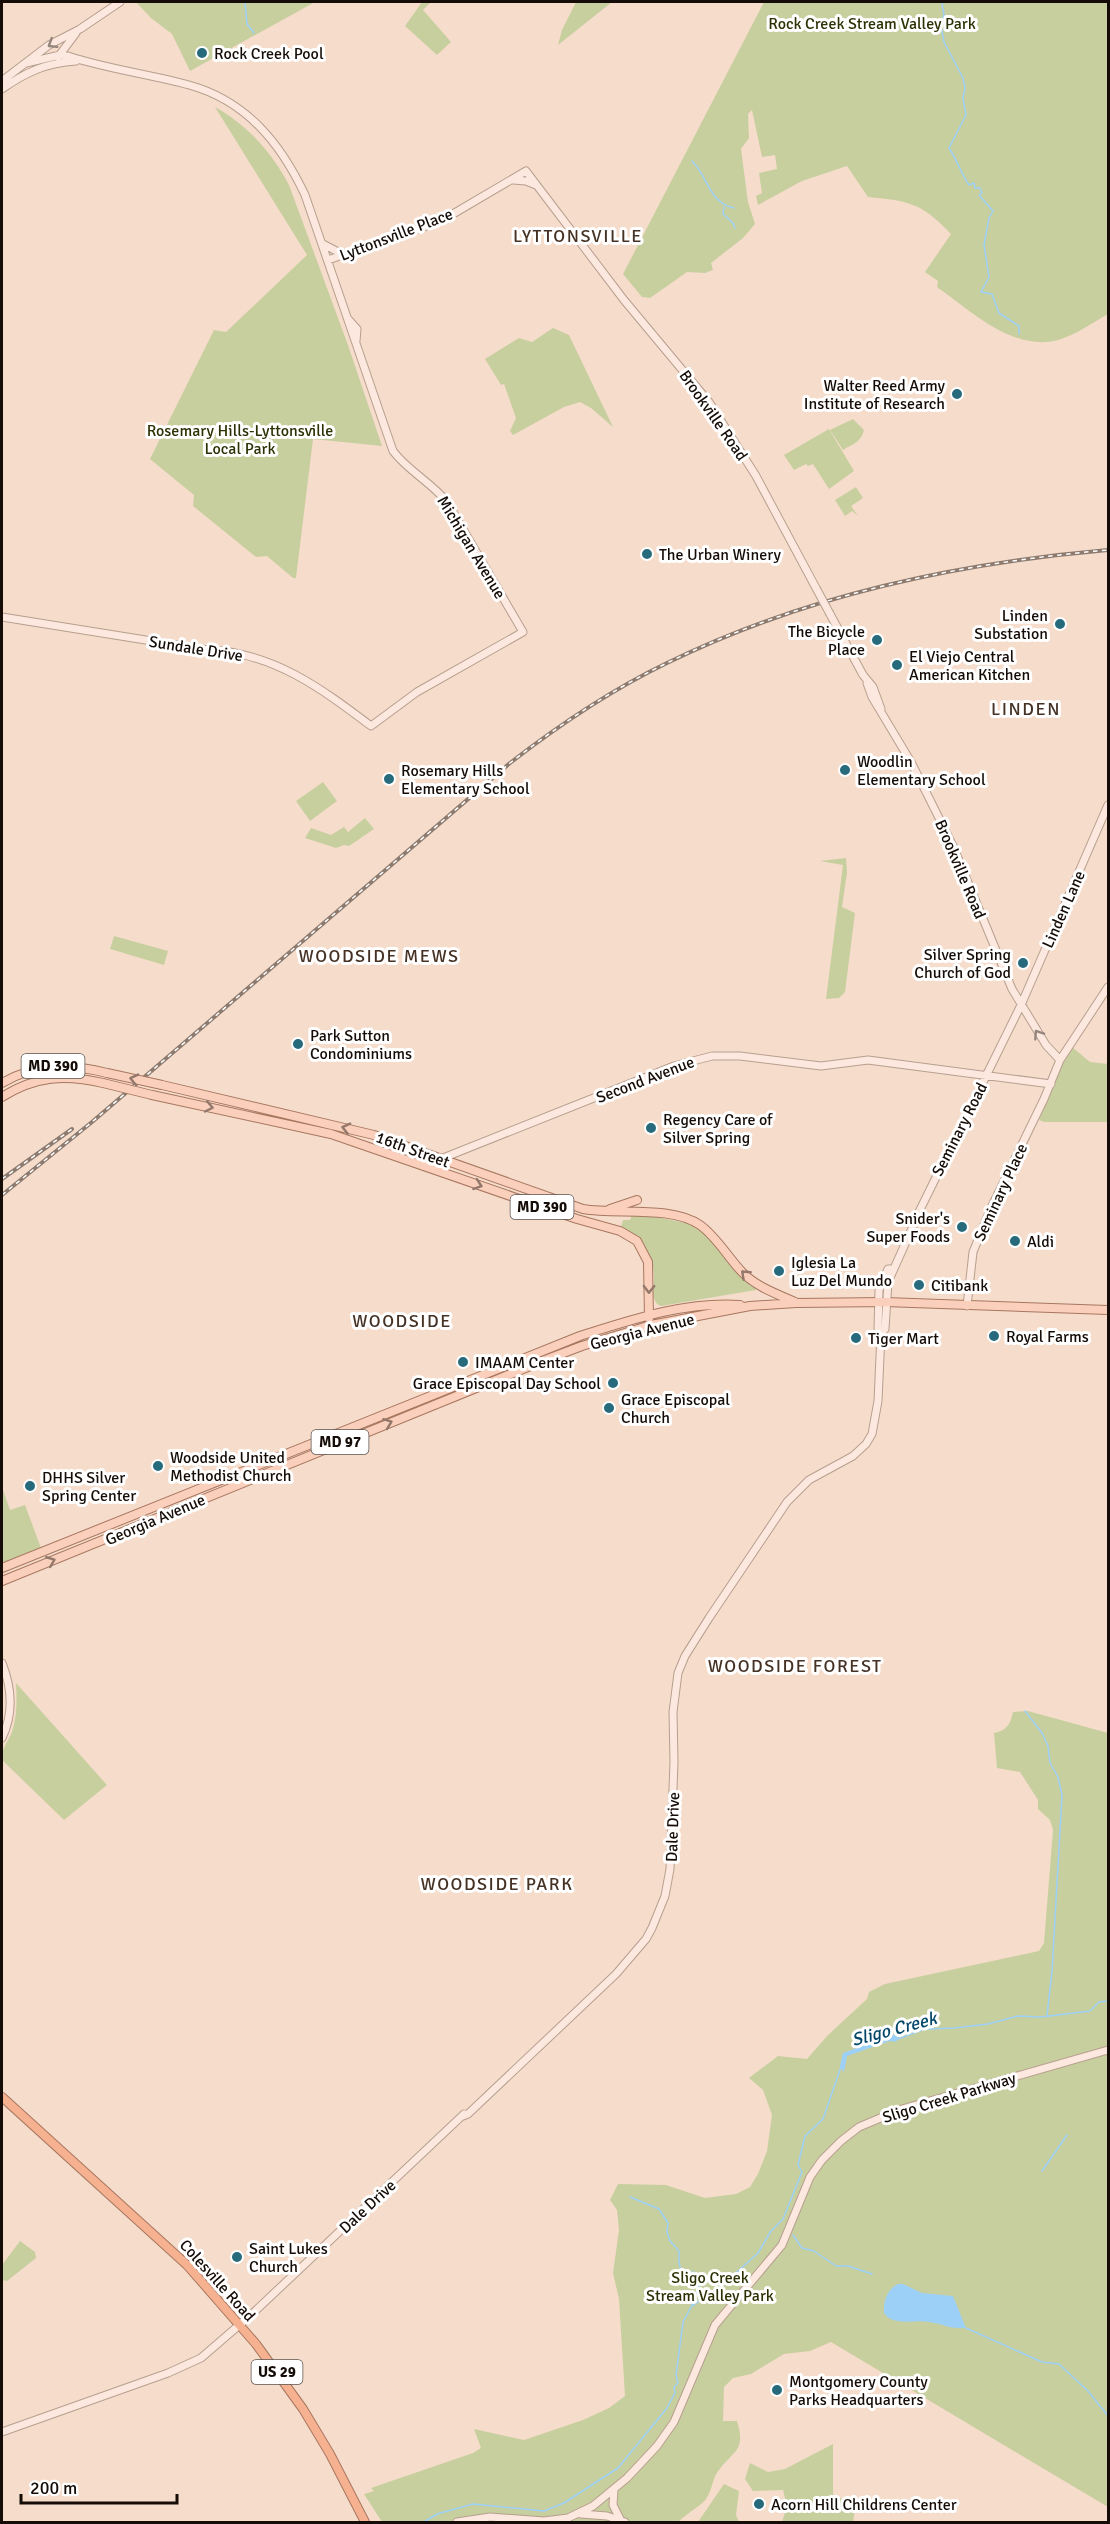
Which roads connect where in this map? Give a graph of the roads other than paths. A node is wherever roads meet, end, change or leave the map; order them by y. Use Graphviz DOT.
graph roads {
  1 [pos="120,2"];
  2 [pos="80,28"];
  3 [pos="60,55"];
  4 [pos="82,61"];
  5 [pos="26,63"];
  6 [pos="54,63"];
  7 [pos="2,81"];
  8 [pos="2,89"];
  9 [pos="526,171"];
  10 [pos="510,180"];
  11 [pos="537,186"];
  12 [pos="322,243"];
  13 [pos="344,255"];
  14 [pos="328,260"];
  15 [pos="333,274"];
  16 [pos="2,617"];
  17 [pos="423,689"];
  18 [pos="1108,805"];
  19 [pos="1108,987"];
  20 [pos="1021,1005"];
  21 [pos="1060,1060"];
  22 [pos="986,1076"];
  23 [pos="11,1078"];
  24 [pos="2,1083"];
  25 [pos="1051,1084"];
  26 [pos="2,1088"];
  27 [pos="2,1097"];
  28 [pos="441,1160"];
  29 [pos="423,1166"];
  30 [pos="637,1200"];
  31 [pos="604,1212"];
  32 [pos="882,1302"];
  33 [pos="796,1303"];
  34 [pos="750,1306"];
  35 [pos="967,1306"];
  36 [pos="1108,1310"];
  37 [pos="649,1316"];
  38 [pos="651,1325"];
  39 [pos="866,1444"];
  40 [pos="2,1568"];
  41 [pos="2,1581"];
  42 [pos="2,1663"];
  43 [pos="2,1737"];
  44 [pos="1108,2050"];
  45 [pos="2,2097"];
  46 [pos="239,2325"];
  47 [pos="2,2432"];
  48 [pos="614,2490"];
  49 [pos="579,2514"];
  50 [pos="622,2521"];
  51 [pos="365,2523"];
  52 [pos="457,2523"];
  1 -- 2 [label="street"];
  2 -- 3 [label="street"];
  2 -- 5 [label="street, one-way"];
  3 -- 4 [label="street"];
  3 -- 5 [label="street"];
  3 -- 6 [label="street"];
  4 -- 6 [label="street"];
  4 -- 12 [label="street, Michigan Avenue"];
  5 -- 7 [label="street"];
  6 -- 8 [label="street"];
  9 -- 10 [label="street, Lyttonsville Place"];
  9 -- 11 [label="street, Brookville Road"];
  10 -- 11 [label="street"];
  10 -- 13 [label="street, Lyttonsville Place"];
  11 -- 20 [label="street, Brookville Road, bridge"];
  12 -- 13 [label="street"];
  12 -- 14 [label="street, Michigan Avenue"];
  13 -- 14 [label="street, Lyttonsville Place"];
  13 -- 15 [label="street"];
  14 -- 15 [label="street, Michigan Avenue"];
  15 -- 17 [label="street, Michigan Avenue"];
  16 -- 17 [label="street, Sundale Drive"];
  18 -- 20 [label="street, Linden Lane"];
  19 -- 21 [label="street"];
  21 -- 20 [label="street, Brookville Road, one-way"];
  20 -- 22 [label="street, Linden Lane"];
  21 -- 25 [label="street"];
  22 -- 25 [label="street, Seminary Road"];
  22 -- 28 [label="street, Second Avenue"];
  22 -- 32 [label="street, Seminary Road"];
  23 -- 24 [label="main road, 16th Street / MD 390"];
  23 -- 26 [label="main road"];
  28 -- 23 [label="main road, 16th Street / MD 390, one-way, bridge"];
  25 -- 35 [label="street, Seminary Place"];
  27 -- 29 [label="main road, 16th Street / MD 390, one-way, bridge"];
  28 -- 29 [label="street, Second Avenue"];
  28 -- 31 [label="main road, 16th Street / MD 390"];
  29 -- 37 [label="main road, 16th Street / MD 390, one-way"];
  30 -- 31 [label="main road"];
  33 -- 31 [label="main road, 16th Street / MD 390, one-way"];
  32 -- 33 [label="main road, Georgia Avenue / MD 97"];
  32 -- 35 [label="main road, Georgia Avenue / MD 97"];
  32 -- 39 [label="street, Seminary Road"];
  33 -- 34 [label="main road, Georgia Avenue / MD 97"];
  34 -- 37 [label="main road, Georgia Avenue / MD 97"];
  34 -- 38 [label="main road, Georgia Avenue / MD 97"];
  35 -- 36 [label="main road, Georgia Avenue / MD 97"];
  37 -- 38 [label="main road, 16th Street / MD 390"];
  37 -- 40 [label="main road, Georgia Avenue / MD 97"];
  41 -- 38 [label="main road, Georgia Avenue / MD 97, one-way"];
  39 -- 46 [label="street, Dale Drive"];
  42 -- 43 [label="street"];
  44 -- 48 [label="street, Sligo Creek Parkway"];
  45 -- 46 [label="highway, Colesville Road / US 29"];
  46 -- 47 [label="street, Dale Drive"];
  46 -- 51 [label="highway, Colesville Road / US 29"];
  48 -- 49 [label="street, Sligo Creek Parkway"];
  48 -- 50 [label="street"];
  49 -- 50 [label="street"];
  49 -- 52 [label="street, Sligo Creek Parkway"];
}
